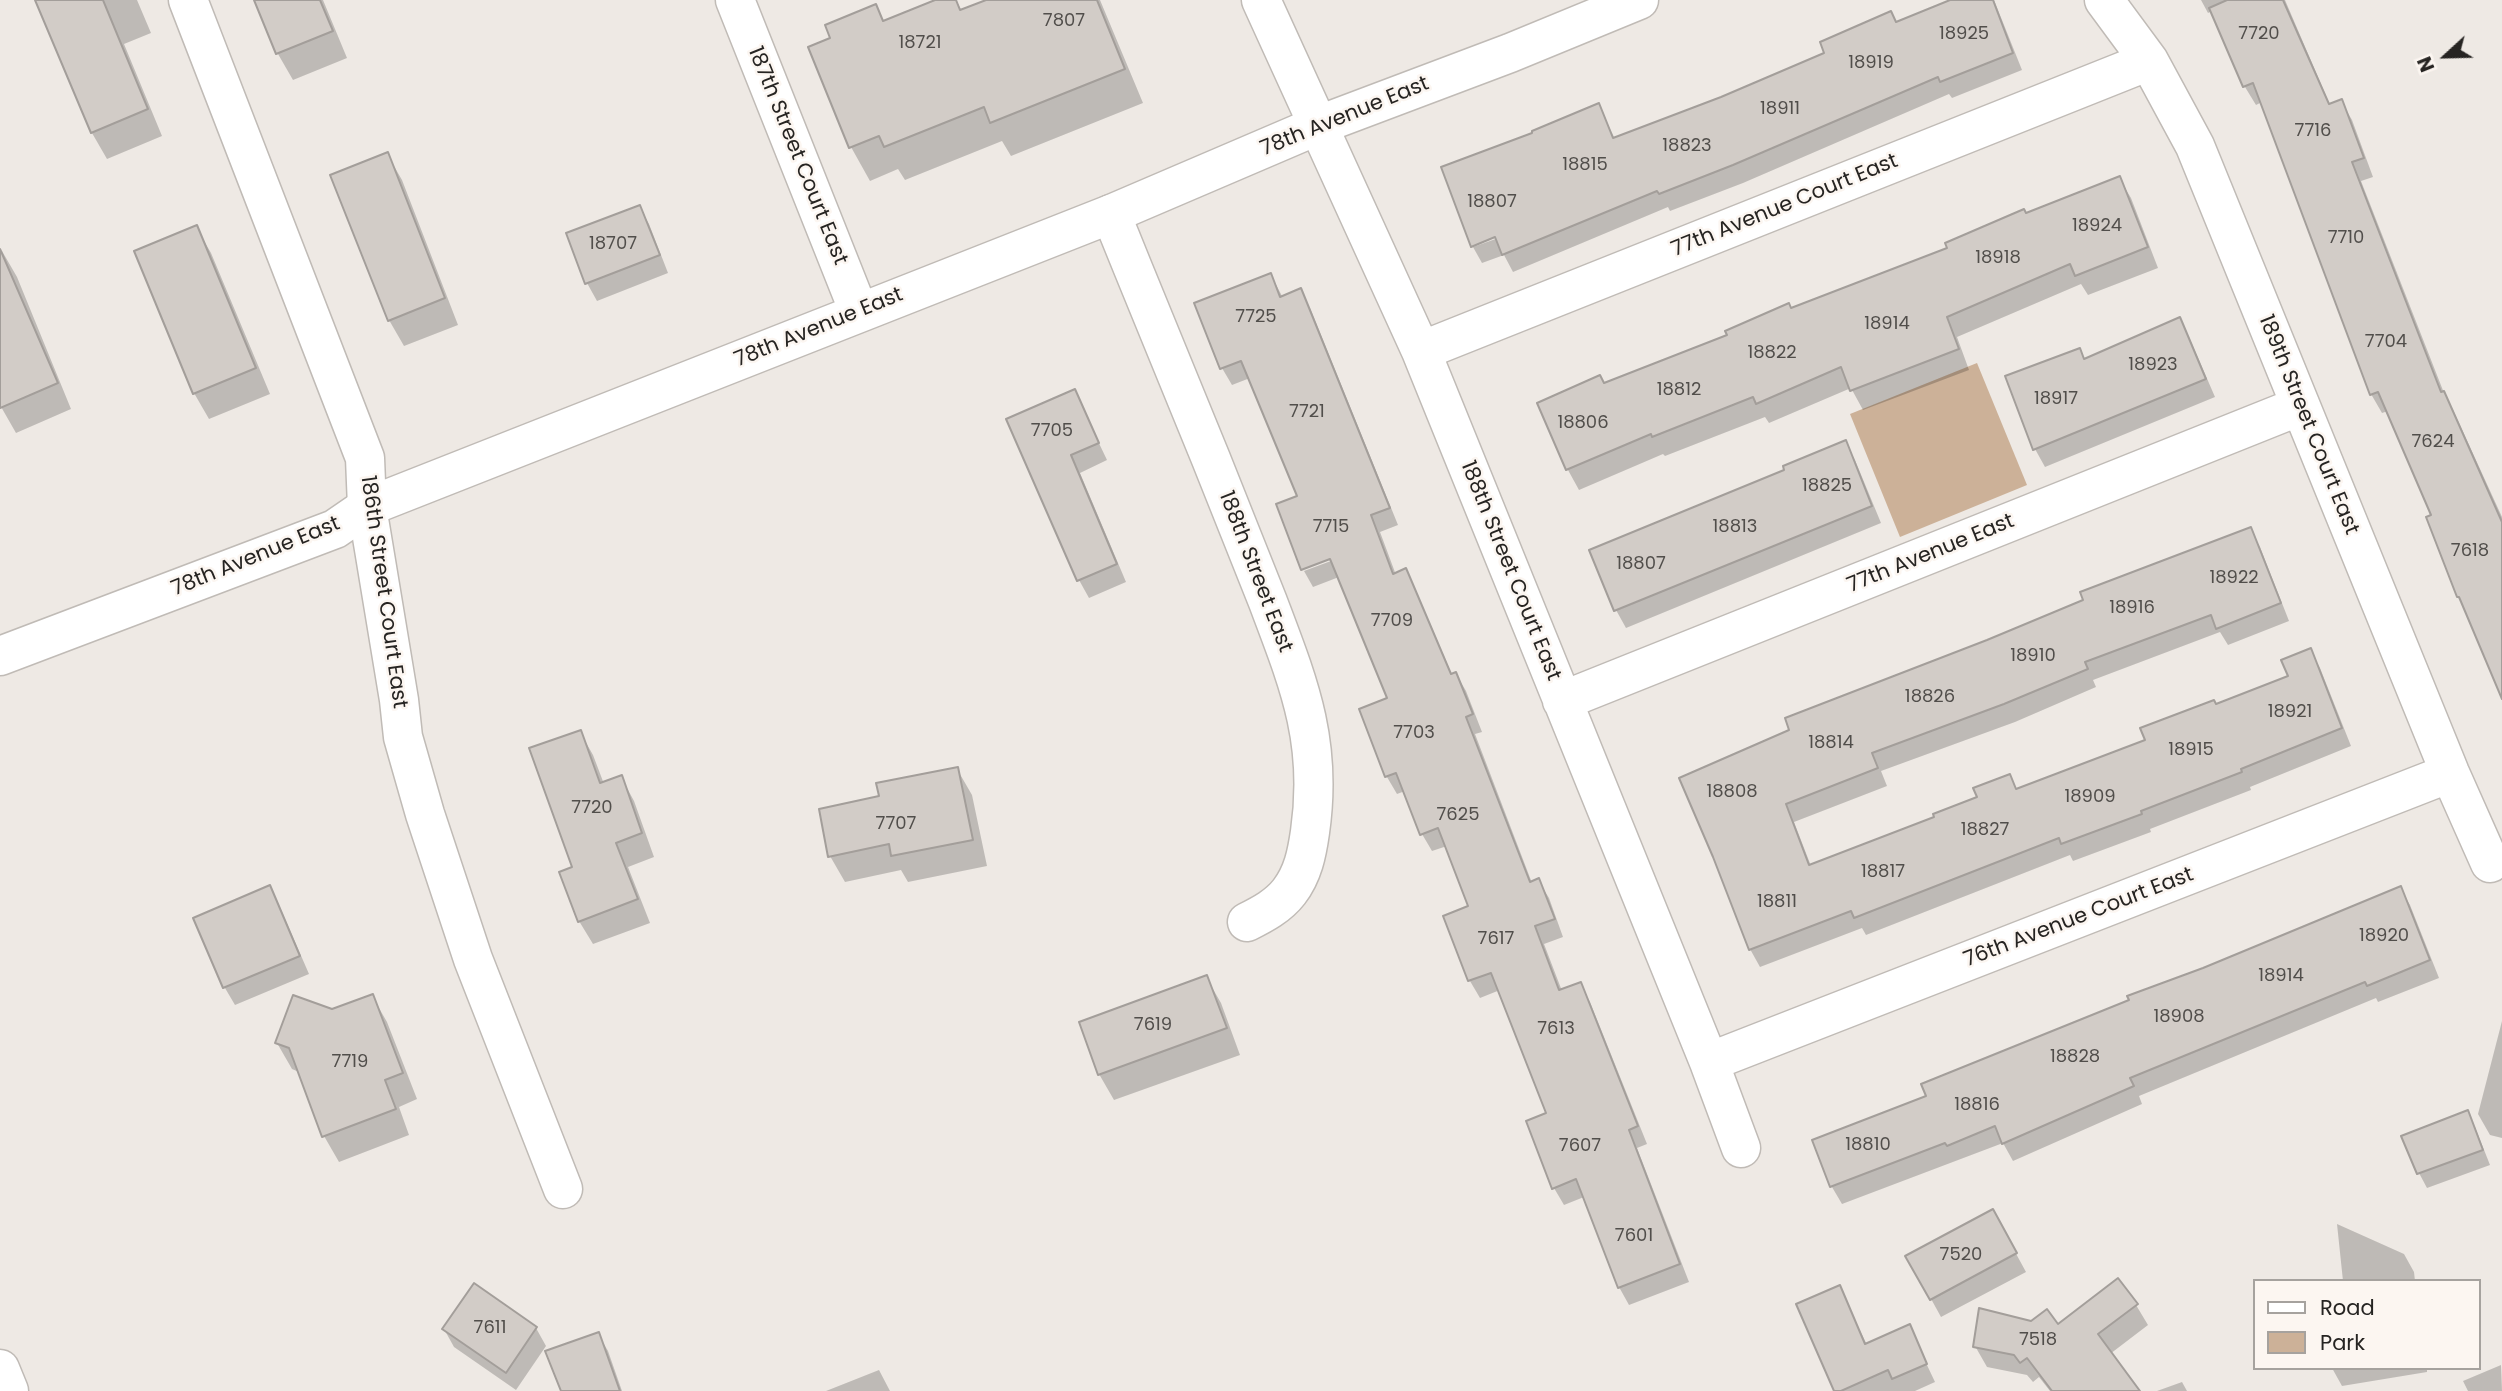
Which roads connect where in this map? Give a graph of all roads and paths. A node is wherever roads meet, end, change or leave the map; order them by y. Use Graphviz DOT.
graph roads {
  1 [pos="188,0"];
  2 [pos="735,0"];
  3 [pos="1261,0"];
  4 [pos="1639,0"];
  5 [pos="2104,0"];
  6 [pos="2149,61"];
  7 [pos="1319,125"];
  8 [pos="1111,215"];
  9 [pos="859,312"];
  10 [pos="1422,351"];
  11 [pos="2300,406"];
  12 [pos="367,507"];
  13 [pos="0,656"];
  14 [pos="1562,701"];
  15 [pos="2450,773"];
  16 [pos="2490,863"];
  17 [pos="1247,922"];
  18 [pos="1709,1062"];
  19 [pos="1741,1148"];
  20 [pos="563,1189"];
  21 [pos="0,1369"];
  22 [pos="9,1391"];
  1 -- 12 [label="street, 186th Street Court East"];
  2 -- 9 [label="street, 187th Street Court East"];
  3 -- 7 [label="street, 188th Street Court East"];
  4 -- 7 [label="street, 78th Avenue East"];
  5 -- 6 [label="street, 189th Street Court East"];
  6 -- 10 [label="street, 77th Avenue Court East"];
  6 -- 11 [label="street, 189th Street Court East"];
  7 -- 8 [label="street, 78th Avenue East"];
  7 -- 10 [label="street, 188th Street Court East"];
  8 -- 9 [label="street, 78th Avenue East"];
  8 -- 17 [label="street, 188th Street East"];
  9 -- 12 [label="street, 78th Avenue East"];
  10 -- 14 [label="street, 188th Street Court East"];
  11 -- 14 [label="street, 77th Avenue East"];
  11 -- 15 [label="street, 189th Street Court East"];
  12 -- 13 [label="street, 78th Avenue East"];
  12 -- 20 [label="street, 186th Street Court East"];
  14 -- 18 [label="street, 188th Street Court East"];
  15 -- 16 [label="street, 189th Street Court East"];
  15 -- 18 [label="street, 76th Avenue Court East"];
  18 -- 19 [label="street, 188th Street Court East"];
  21 -- 22 [label="street"];
}
